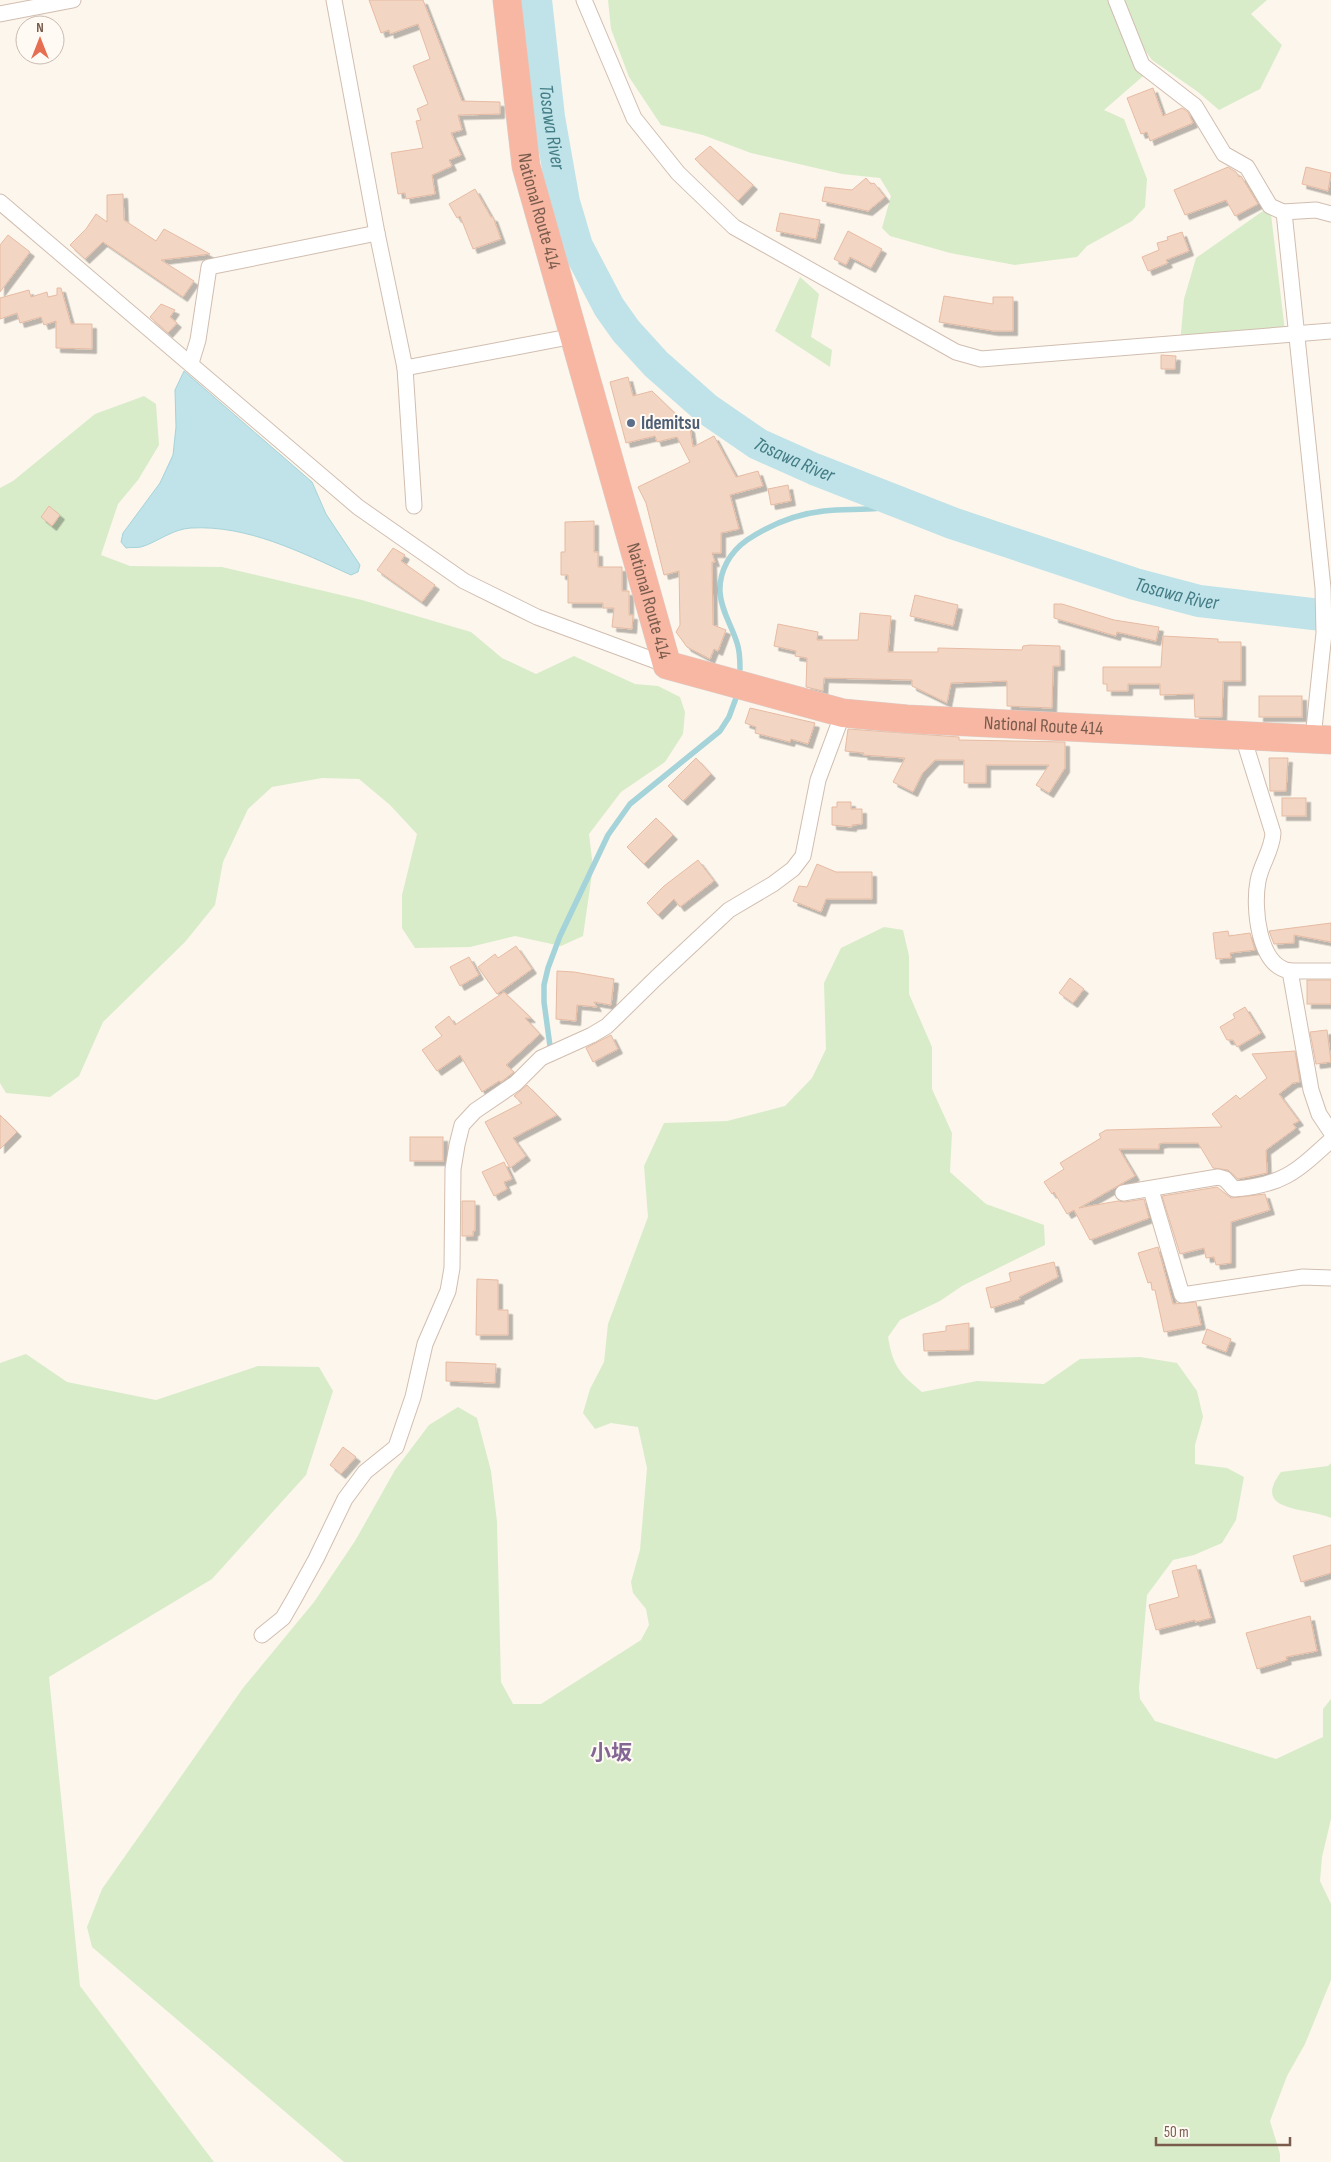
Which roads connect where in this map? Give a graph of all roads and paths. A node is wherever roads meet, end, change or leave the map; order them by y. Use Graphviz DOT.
graph roads {
  1 [pos="73,0"];
  2 [pos="334,0"];
  3 [pos="507,0"];
  4 [pos="584,0"];
  5 [pos="1116,0"];
  6 [pos="0,14"];
  7 [pos="0,202"];
  8 [pos="1284,212"];
  9 [pos="1331,214"];
  10 [pos="377,233"];
  11 [pos="1331,331"];
  12 [pos="1297,334"];
  13 [pos="574,336"];
  14 [pos="191,363"];
  15 [pos="405,368"];
  16 [pos="414,506"];
  17 [pos="1327,588"];
  18 [pos="667,665"];
  19 [pos="843,713"];
  20 [pos="1243,737"];
  21 [pos="1322,739"];
  22 [pos="1290,971"];
  23 [pos="1331,971"];
  24 [pos="1331,1132"];
  25 [pos="1331,1140"];
  26 [pos="1151,1190"];
  27 [pos="1123,1194"];
  28 [pos="1331,1278"];
  29 [pos="262,1635"];
  1 -- 6 [label="street"];
  2 -- 10 [label="street"];
  3 -- 13 [label="highway, National Route 414"];
  4 -- 12 [label="street"];
  5 -- 8 [label="street"];
  7 -- 14 [label="street"];
  8 -- 9 [label="street"];
  8 -- 12 [label="street"];
  10 -- 14 [label="street"];
  10 -- 15 [label="street"];
  11 -- 12 [label="street"];
  12 -- 17 [label="street"];
  13 -- 15 [label="street"];
  13 -- 18 [label="highway, National Route 414"];
  14 -- 18 [label="street"];
  15 -- 16 [label="street"];
  17 -- 21 [label="street"];
  18 -- 19 [label="highway, National Route 414"];
  19 -- 20 [label="highway, National Route 414"];
  19 -- 29 [label="street"];
  20 -- 21 [label="highway, National Route 414"];
  20 -- 22 [label="street"];
  22 -- 23 [label="street"];
  22 -- 24 [label="street"];
  25 -- 26 [label="street"];
  26 -- 27 [label="street"];
  26 -- 28 [label="street"];
}
